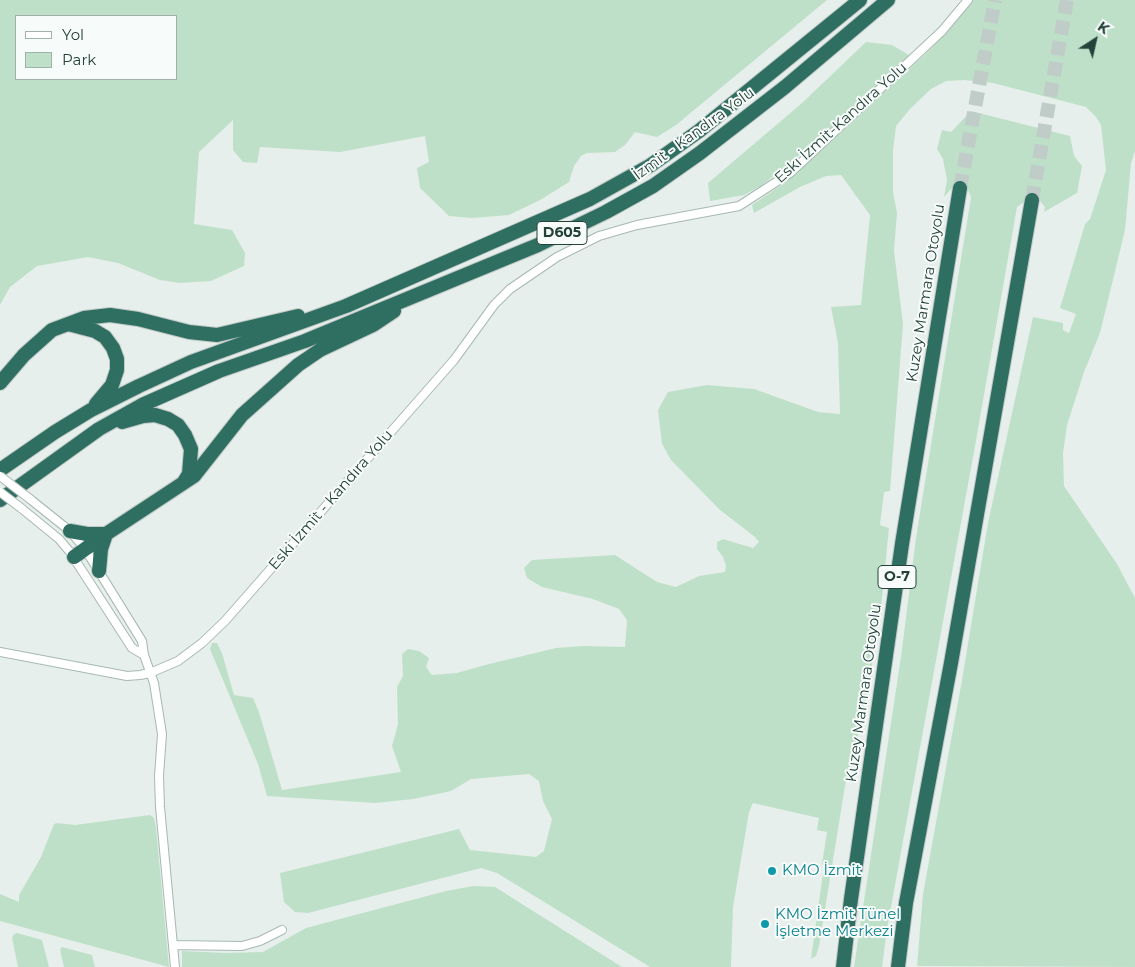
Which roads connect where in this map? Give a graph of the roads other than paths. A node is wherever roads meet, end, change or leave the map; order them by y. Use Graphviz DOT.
graph roads {
  1 [pos="860,0"];
  2 [pos="888,0"];
  3 [pos="968,0"];
  4 [pos="960,188"];
  5 [pos="1032,200"];
  6 [pos="416,296"];
  7 [pos="494,305"];
  8 [pos="346,306"];
  9 [pos="67,324"];
  10 [pos="0,383"];
  11 [pos="91,410"];
  12 [pos="99,429"];
  13 [pos="0,470"];
  14 [pos="0,476"];
  15 [pos="182,485"];
  16 [pos="0,492"];
  17 [pos="0,500"];
  18 [pos="70,531"];
  19 [pos="106,534"];
  20 [pos="79,553"];
  21 [pos="99,571"];
  22 [pos="0,652"];
  23 [pos="144,655"];
  24 [pos="150,673"];
  25 [pos="282,930"];
  26 [pos="174,945"];
  27 [pos="175,967"];
  28 [pos="843,967"];
  29 [pos="898,967"];
  1 -- 8 [label="highway"];
  2 -- 6 [label="highway, İzmit - Kandıra Yolu / D605"];
  3 -- 7 [label="street, Eskı İzmit-Kandıra Yolu"];
  4 -- 28 [label="highway, Kuzey Marmara Otoyolu / O-7"];
  5 -- 29 [label="highway"];
  6 -- 12 [label="highway"];
  6 -- 15 [label="highway"];
  7 -- 24 [label="street, Eski İzmit - Kandıra Yolu"];
  8 -- 9 [label="highway"];
  8 -- 11 [label="highway"];
  9 -- 10 [label="highway"];
  9 -- 11 [label="highway"];
  11 -- 13 [label="highway"];
  12 -- 15 [label="highway"];
  12 -- 17 [label="highway"];
  14 -- 18 [label="street, bridge"];
  15 -- 19 [label="highway"];
  16 -- 20 [label="street, bridge"];
  18 -- 19 [label="highway"];
  18 -- 20 [label="street"];
  19 -- 20 [label="highway"];
  19 -- 21 [label="highway"];
  20 -- 21 [label="street"];
  20 -- 23 [label="street"];
  21 -- 23 [label="street"];
  22 -- 24 [label="street, Eski İzmit - Kandıra Yolu"];
  23 -- 24 [label="street"];
  24 -- 26 [label="street"];
  25 -- 26 [label="street"];
  26 -- 27 [label="street"];
}
